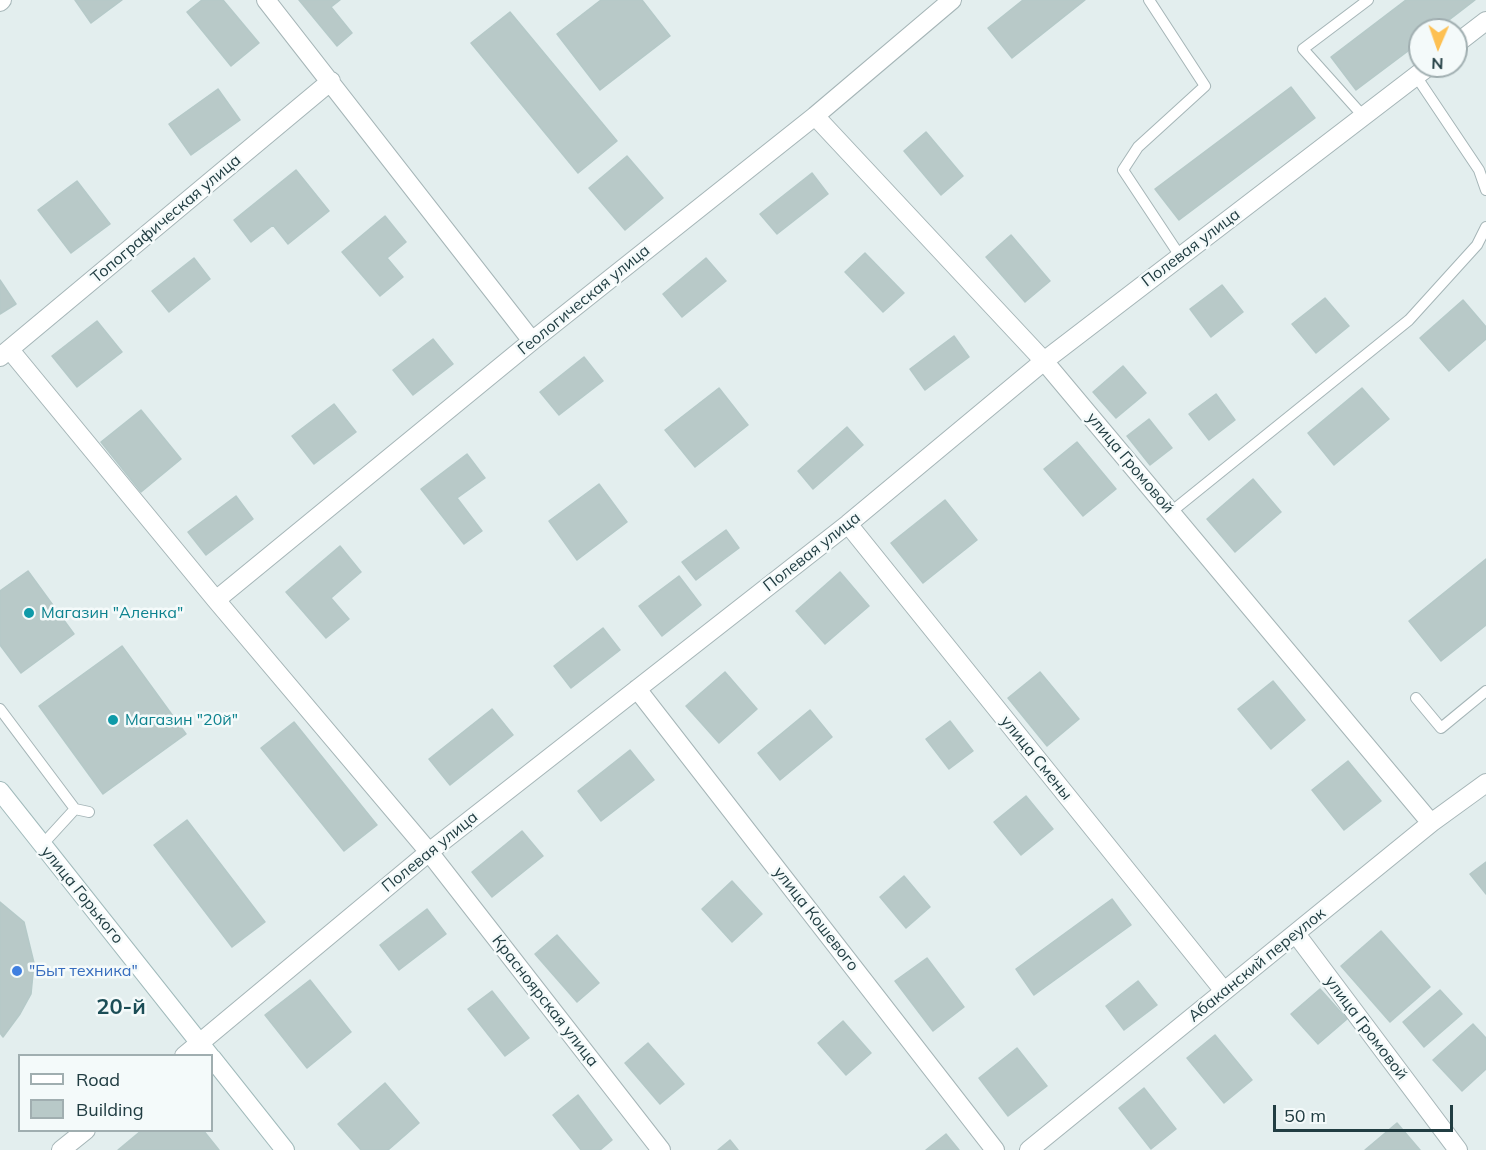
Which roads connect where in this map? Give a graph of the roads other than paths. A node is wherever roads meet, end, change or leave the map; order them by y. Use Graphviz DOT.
graph roads {
  1 [pos="266,0"];
  2 [pos="952,0"];
  3 [pos="1149,0"];
  4 [pos="1368,0"];
  5 [pos="1486,21"];
  6 [pos="1468,35"];
  7 [pos="1413,78"];
  8 [pos="1426,78"];
  9 [pos="331,81"];
  10 [pos="815,116"];
  11 [pos="1364,117"];
  12 [pos="1486,190"];
  13 [pos="1486,227"];
  14 [pos="1180,255"];
  15 [pos="532,341"];
  16 [pos="5,353"];
  17 [pos="1044,361"];
  18 [pos="1171,512"];
  19 [pos="849,524"];
  20 [pos="216,600"];
  21 [pos="637,689"];
  22 [pos="1486,691"];
  23 [pos="1416,698"];
  24 [pos="0,709"];
  25 [pos="1486,783"];
  26 [pos="0,791"];
  27 [pos="75,809"];
  28 [pos="89,812"];
  29 [pos="1431,823"];
  30 [pos="42,845"];
  31 [pos="429,852"];
  32 [pos="1296,934"];
  33 [pos="1224,991"];
  34 [pos="207,1052"];
  35 [pos="213,1060"];
  36 [pos="85,1132"];
  37 [pos="61,1150"];
  38 [pos="285,1150"];
  39 [pos="661,1150"];
  40 [pos="995,1150"];
  41 [pos="1029,1150"];
  42 [pos="1458,1150"];
  1 -- 9 [label="street"];
  2 -- 10 [label="street, Геологическая улица"];
  3 -- 14 [label="lane"];
  4 -- 11 [label="lane"];
  5 -- 6 [label="street"];
  7 -- 11 [label="street, Полевая улица"];
  8 -- 12 [label="lane"];
  9 -- 15 [label="street"];
  9 -- 16 [label="street, Топографическая улица"];
  10 -- 15 [label="street, Геологическая улица"];
  10 -- 17 [label="street, улица Громовой"];
  11 -- 14 [label="street, Полевая улица"];
  13 -- 18 [label="lane"];
  14 -- 17 [label="street, Полевая улица"];
  15 -- 20 [label="street, Геологическая улица"];
  16 -- 20 [label="street, Красноярская улица"];
  17 -- 18 [label="street, улица Громовой"];
  17 -- 19 [label="street, Полевая улица"];
  18 -- 29 [label="street, улица Громовой"];
  19 -- 21 [label="street, Полевая улица"];
  19 -- 33 [label="street, улица Смены"];
  20 -- 31 [label="street, Красноярская улица"];
  21 -- 31 [label="street, Полевая улица"];
  21 -- 40 [label="street, улица Кошевого"];
  22 -- 23 [label="lane"];
  24 -- 27 [label="lane"];
  25 -- 29 [label="street, Абаканский переулок"];
  26 -- 30 [label="street, улица Горького"];
  27 -- 28 [label="lane"];
  27 -- 30 [label="lane"];
  29 -- 32 [label="street, Абаканский переулок"];
  30 -- 34 [label="street, улица Горького"];
  31 -- 34 [label="street, Полевая улица"];
  31 -- 39 [label="street, Красноярская улица"];
  32 -- 33 [label="street, Абаканский переулок"];
  32 -- 42 [label="street, улица Громовой"];
  33 -- 41 [label="street, Абаканский переулок"];
  35 -- 38 [label="street, улица Горького"];
  36 -- 37 [label="street"];
}
